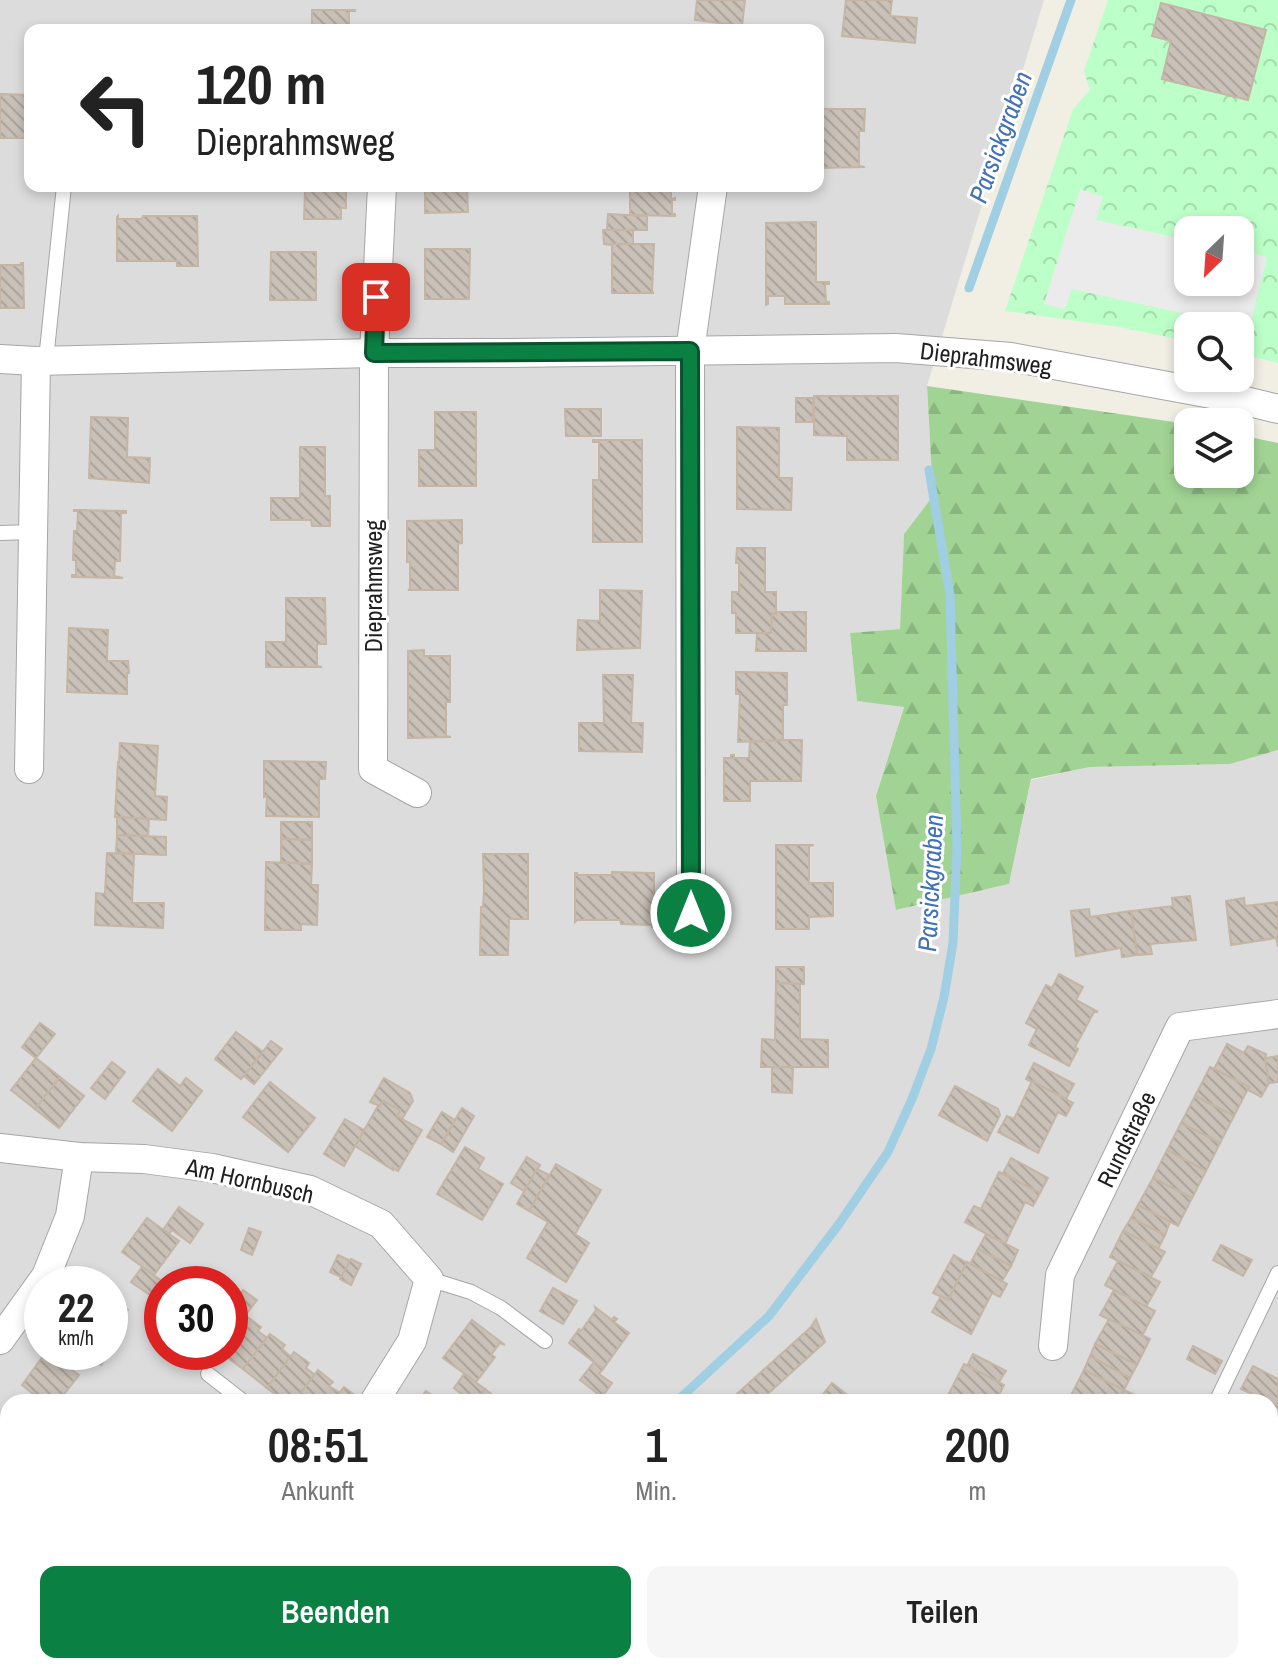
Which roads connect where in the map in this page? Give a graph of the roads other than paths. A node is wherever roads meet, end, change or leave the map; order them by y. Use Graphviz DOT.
graph roads {
  1 [pos="63,192"];
  2 [pos="382,192"];
  3 [pos="712,192"];
  4 [pos="690,351"];
  5 [pos="374,353"];
  6 [pos="0,359"];
  7 [pos="41,361"];
  8 [pos="1278,409"];
  9 [pos="33,532"];
  10 [pos="0,533"];
  11 [pos="29,769"];
  12 [pos="417,793"];
  13 [pos="691,913"];
  14 [pos="1278,1014"];
  15 [pos="0,1148"];
  16 [pos="79,1157"];
  17 [pos="1278,1273"];
  18 [pos="429,1279"];
  19 [pos="0,1340"];
  20 [pos="545,1341"];
  21 [pos="1053,1346"];
  22 [pos="208,1374"];
  23 [pos="234,1394"];
  24 [pos="379,1394"];
  25 [pos="1220,1394"];
  1 -- 7 [label="lane"];
  2 -- 5 [label="street, Dieprahmsweg"];
  3 -- 4 [label="street"];
  4 -- 5 [label="street, Dieprahmsweg"];
  4 -- 8 [label="street, Dieprahmsweg"];
  4 -- 13 [label="street"];
  5 -- 7 [label="street, Dieprahmsweg"];
  5 -- 12 [label="street, Dieprahmsweg"];
  6 -- 7 [label="street, Dieprahmsweg"];
  7 -- 9 [label="street"];
  9 -- 10 [label="lane"];
  9 -- 11 [label="street"];
  14 -- 21 [label="street, Rundstraße"];
  15 -- 16 [label="street, Am Hornbusch"];
  16 -- 18 [label="street, Am Hornbusch"];
  16 -- 19 [label="street"];
  17 -- 25 [label="lane"];
  18 -- 20 [label="lane"];
  18 -- 24 [label="street"];
  22 -- 23 [label="lane"];
}
